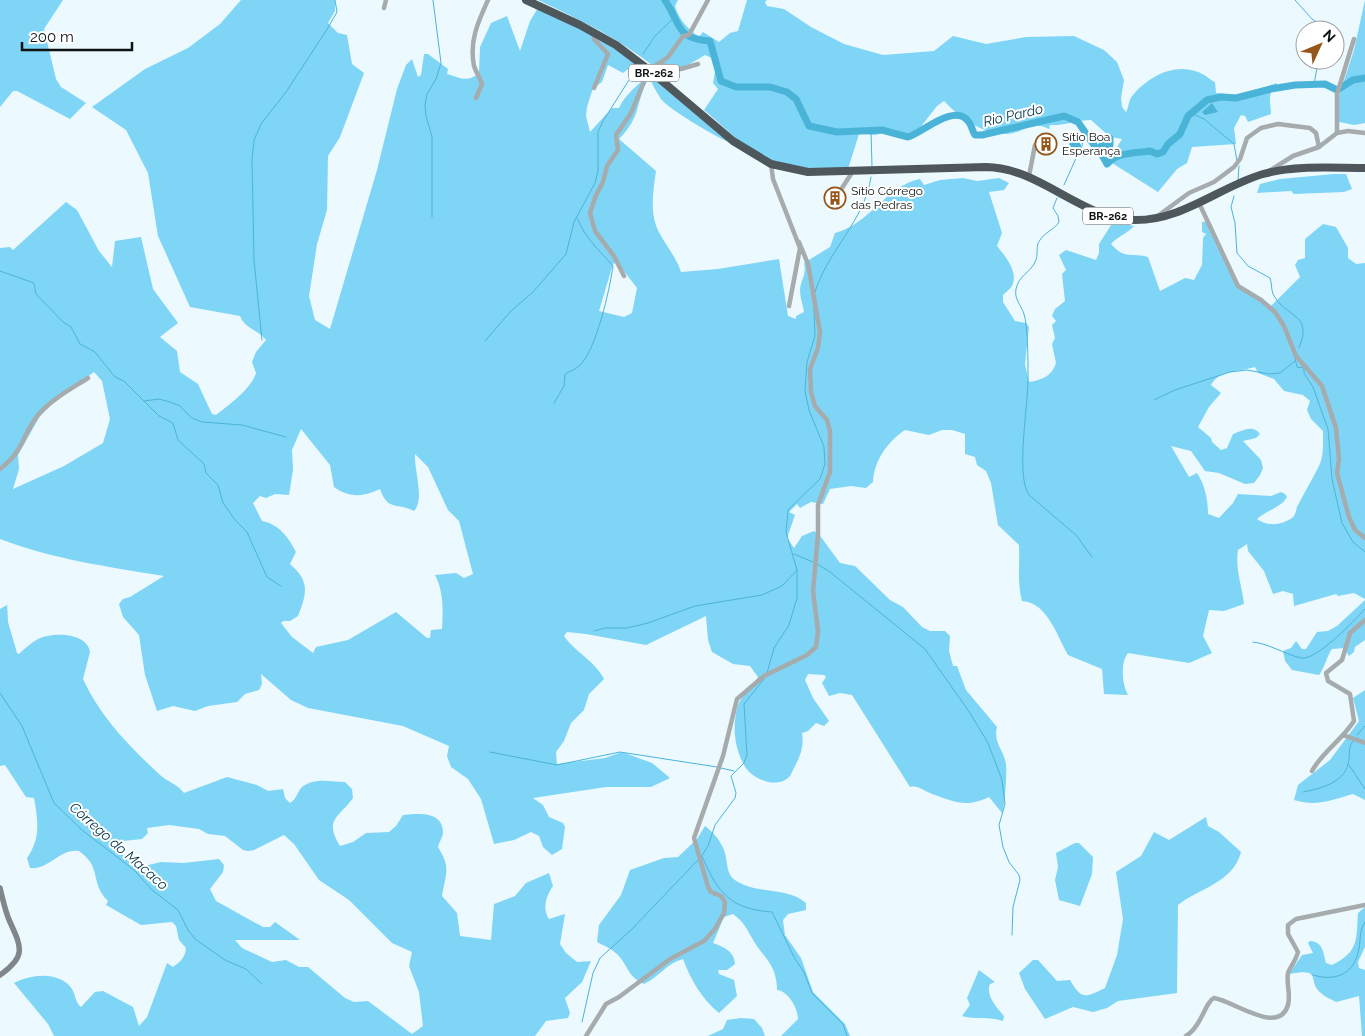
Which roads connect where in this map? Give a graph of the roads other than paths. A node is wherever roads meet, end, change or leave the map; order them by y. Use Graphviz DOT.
graph roads {
  1 [pos="386,0"];
  2 [pos="488,0"];
  3 [pos="526,0"];
  4 [pos="708,0"];
  5 [pos="384,8"];
  6 [pos="594,32"];
  7 [pos="1354,39"];
  8 [pos="657,64"];
  9 [pos="698,64"];
  10 [pos="649,70"];
  11 [pos="594,88"];
  12 [pos="476,98"];
  13 [pos="1337,133"];
  14 [pos="1365,133"];
  15 [pos="1036,146"];
  16 [pos="1319,147"];
  17 [pos="771,164"];
  18 [pos="1365,168"];
  19 [pos="853,171"];
  20 [pos="1264,174"];
  21 [pos="1029,176"];
  22 [pos="842,188"];
  23 [pos="1199,203"];
  24 [pos="1156,218"];
  25 [pos="799,242"];
  26 [pos="624,276"];
  27 [pos="790,306"];
  28 [pos="88,378"];
  29 [pos="0,469"];
  30 [pos="1365,538"];
  31 [pos="1365,620"];
  32 [pos="1343,735"];
  33 [pos="1365,743"];
  34 [pos="1312,771"];
  35 [pos="0,888"];
  36 [pos="1365,905"];
  37 [pos="0,975"];
  38 [pos="586,1036"];
  39 [pos="1186,1036"];
  1 -- 5 [label="street"];
  2 -- 12 [label="street"];
  3 -- 6 [label="highway, BR-262"];
  4 -- 8 [label="street"];
  6 -- 10 [label="highway, BR-262"];
  6 -- 11 [label="street"];
  7 -- 13 [label="street"];
  8 -- 9 [label="street"];
  8 -- 10 [label="street"];
  10 -- 17 [label="highway, BR-262"];
  10 -- 26 [label="street"];
  13 -- 14 [label="street"];
  13 -- 16 [label="street"];
  15 -- 21 [label="street"];
  16 -- 20 [label="street"];
  16 -- 24 [label="street"];
  17 -- 19 [label="highway, BR-262"];
  17 -- 25 [label="street"];
  18 -- 20 [label="highway, BR-262"];
  19 -- 21 [label="highway, BR-262"];
  19 -- 22 [label="street"];
  20 -- 23 [label="highway, BR-262"];
  21 -- 24 [label="highway, BR-262"];
  23 -- 24 [label="highway, BR-262"];
  23 -- 30 [label="street"];
  25 -- 27 [label="street"];
  25 -- 38 [label="street"];
  28 -- 29 [label="street"];
  31 -- 32 [label="street"];
  32 -- 33 [label="street"];
  32 -- 34 [label="street"];
  35 -- 37 [label="street"];
  36 -- 39 [label="street"];
}
